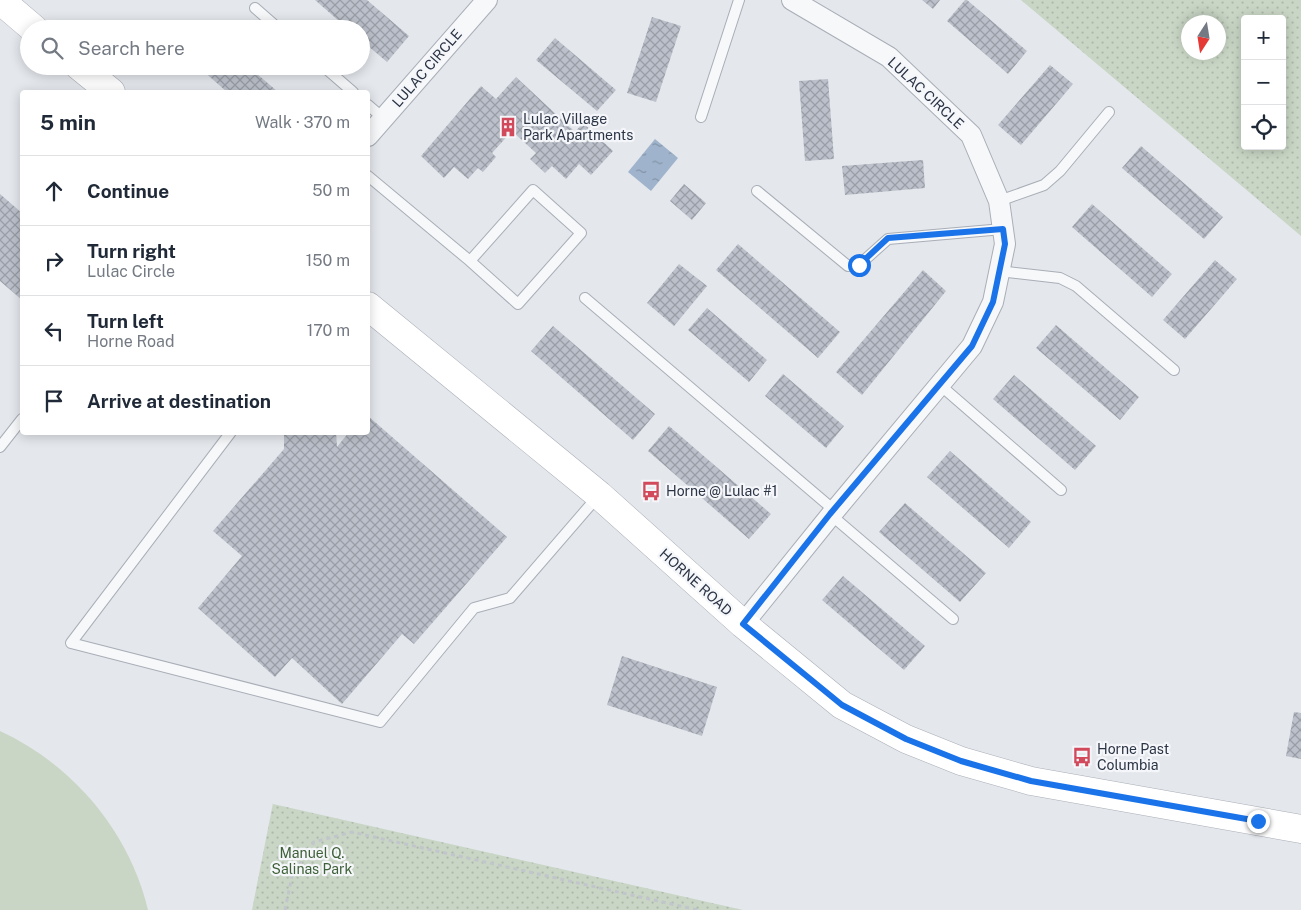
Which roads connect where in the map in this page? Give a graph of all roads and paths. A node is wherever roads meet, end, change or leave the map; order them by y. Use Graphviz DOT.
graph roads {
  1 [pos="0,0"];
  2 [pos="487,0"];
  3 [pos="739,0"];
  4 [pos="792,0"];
  5 [pos="255,8"];
  6 [pos="23,20"];
  7 [pos="269,20"];
  8 [pos="90,75"];
  9 [pos="333,75"];
  10 [pos="109,90"];
  11 [pos="351,90"];
  12 [pos="370,107"];
  13 [pos="1109,112"];
  14 [pos="701,117"];
  15 [pos="383,118"];
  16 [pos="370,134"];
  17 [pos="370,178"];
  18 [pos="757,190"];
  19 [pos="999,201"];
  20 [pos="1003,229"];
  21 [pos="470,261"];
  22 [pos="1000,272"];
  23 [pos="585,298"];
  24 [pos="370,308"];
  25 [pos="1174,370"];
  26 [pos="940,385"];
  27 [pos="20,422"];
  28 [pos="229,435"];
  29 [pos="0,447"];
  30 [pos="1061,490"];
  31 [pos="598,495"];
  32 [pos="832,512"];
  33 [pos="953,620"];
  34 [pos="743,624"];
  35 [pos="1301,830"];
  36 [pos="286,910"];
  37 [pos="698,910"];
  1 -- 6 [label="main road"];
  2 -- 15 [label="street, LULAC CIRCLE"];
  3 -- 14 [label="lane"];
  4 -- 19 [label="street, LULAC CIRCLE"];
  5 -- 7 [label="lane"];
  8 -- 10 [label="main road"];
  9 -- 11 [label="lane"];
  12 -- 15 [label="lane"];
  13 -- 19 [label="lane"];
  15 -- 16 [label="street, LULAC CIRCLE"];
  17 -- 21 [label="lane"];
  18 -- 20 [label="lane"];
  19 -- 20 [label="street, LULAC CIRCLE"];
  20 -- 22 [label="street, LULAC CIRCLE"];
  21 -- 21 [label="lane"];
  22 -- 25 [label="lane"];
  22 -- 26 [label="street, LULAC CIRCLE"];
  23 -- 32 [label="lane"];
  24 -- 31 [label="main road, HORNE ROAD"];
  26 -- 30 [label="lane"];
  26 -- 32 [label="street, LULAC CIRCLE"];
  27 -- 29 [label="lane"];
  28 -- 31 [label="lane"];
  31 -- 34 [label="main road, HORNE ROAD"];
  32 -- 33 [label="lane"];
  32 -- 34 [label="street, LULAC CIRCLE"];
  34 -- 35 [label="main road, HORNE ROAD"];
  36 -- 37 [label="path"];
}
